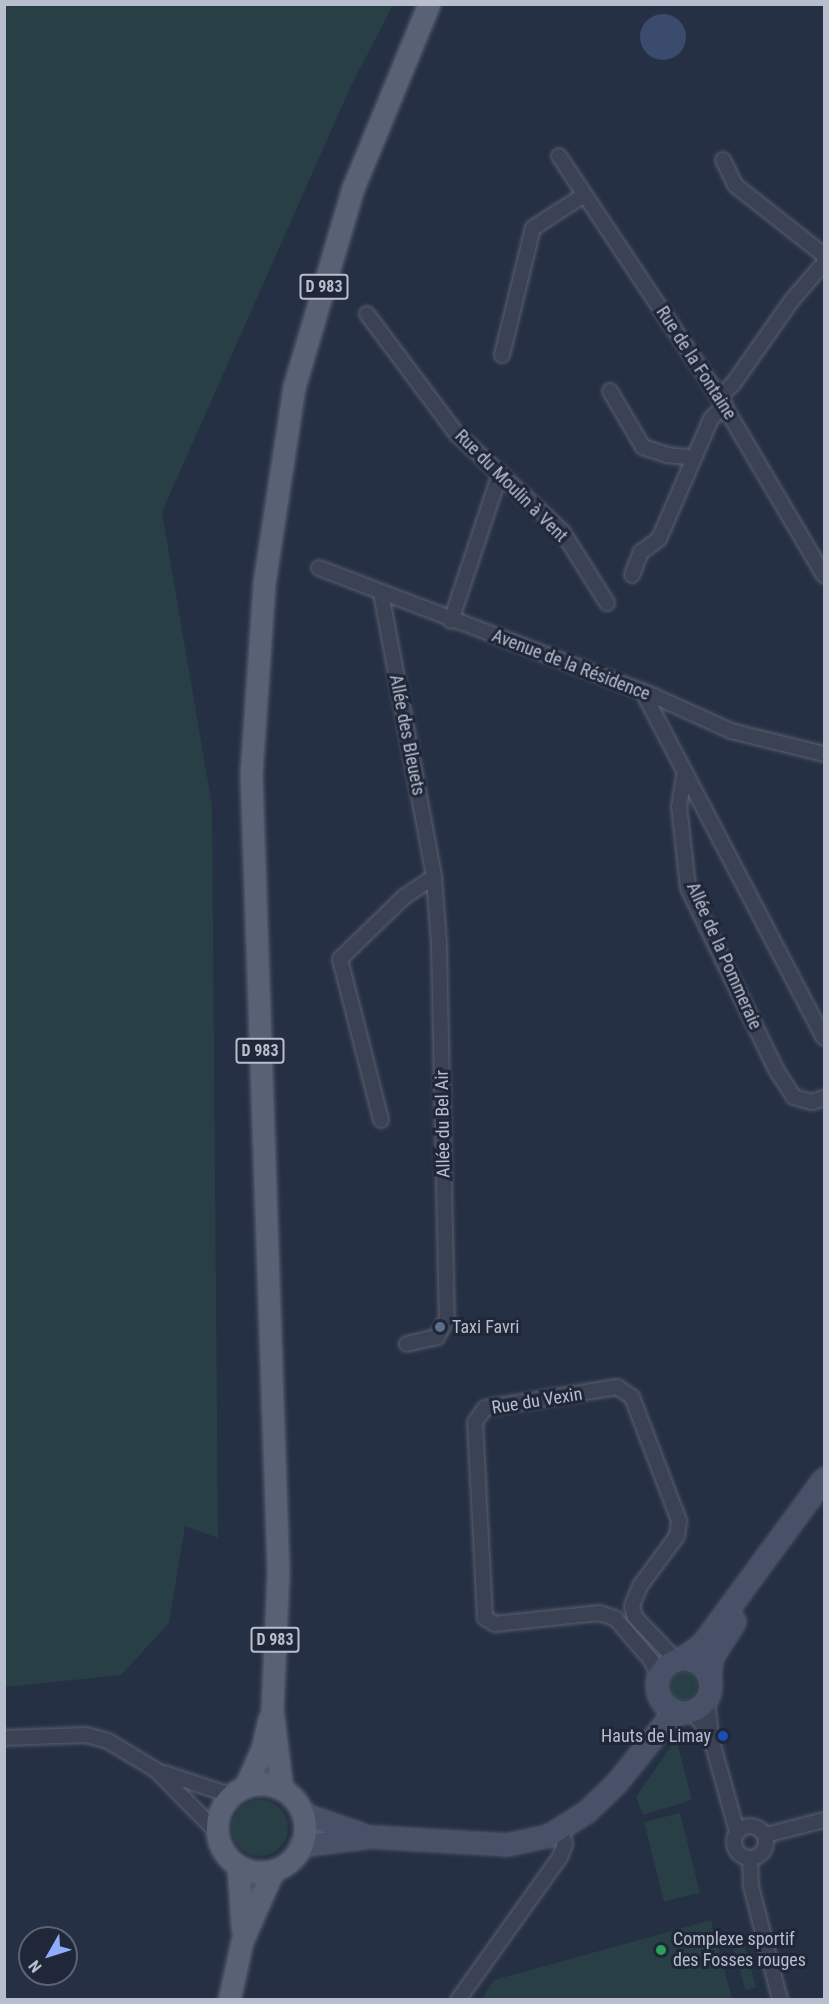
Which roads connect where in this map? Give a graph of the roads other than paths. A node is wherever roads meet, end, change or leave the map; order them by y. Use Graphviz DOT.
graph roads {
  1 [pos="429,4"];
  2 [pos="559,156"];
  3 [pos="723,160"];
  4 [pos="584,195"];
  5 [pos="825,255"];
  6 [pos="825,263"];
  7 [pos="367,314"];
  8 [pos="502,356"];
  9 [pos="610,392"];
  10 [pos="722,401"];
  11 [pos="694,458"];
  12 [pos="500,474"];
  13 [pos="319,568"];
  14 [pos="632,575"];
  15 [pos="825,575"];
  16 [pos="381,593"];
  17 [pos="607,603"];
  18 [pos="451,621"];
  19 [pos="643,692"];
  20 [pos="825,754"];
  21 [pos="684,776"];
  22 [pos="434,878"];
  23 [pos="825,1038"];
  24 [pos="825,1098"];
  25 [pos="381,1120"];
  26 [pos="407,1344"];
  27 [pos="825,1479"];
  28 [pos="825,1494"];
  29 [pos="679,1660"];
  30 [pos="710,1678"];
  31 [pos="658,1685"];
  32 [pos="707,1700"];
  33 [pos="272,1710"];
  34 [pos="684,1713"];
  35 [pos="4,1738"];
  36 [pos="711,1738"];
  37 [pos="156,1770"];
  38 [pos="282,1789"];
  39 [pos="237,1791"];
  40 [pos="595,1805"];
  41 [pos="302,1814"];
  42 [pos="825,1820"];
  43 [pos="561,1831"];
  44 [pos="737,1832"];
  45 [pos="218,1833"];
  46 [pos="766,1835"];
  47 [pos="370,1837"];
  48 [pos="300,1846"];
  49 [pos="750,1858"];
  50 [pos="238,1866"];
  51 [pos="273,1871"];
  52 [pos="242,1941"];
  53 [pos="229,2000"];
  54 [pos="458,2000"];
  55 [pos="780,2000"];
  1 -- 33 [label="main road, D 983"];
  2 -- 4 [label="street, Rue de la Fontaine"];
  3 -- 5 [label="street"];
  4 -- 8 [label="street"];
  4 -- 10 [label="street, Rue de la Fontaine"];
  6 -- 10 [label="street"];
  7 -- 12 [label="street, Rue du Moulin à Vent"];
  9 -- 11 [label="street"];
  10 -- 11 [label="street"];
  10 -- 15 [label="street, Rue de la Fontaine"];
  11 -- 14 [label="street"];
  12 -- 17 [label="street, Rue du Moulin à Vent"];
  12 -- 18 [label="street"];
  13 -- 16 [label="street, Avenue de la Résidence"];
  16 -- 18 [label="street, Avenue de la Résidence"];
  16 -- 22 [label="street, Allée des Bleuets"];
  18 -- 19 [label="street, Avenue de la Résidence"];
  19 -- 20 [label="street, Avenue de la Résidence"];
  19 -- 21 [label="street"];
  21 -- 23 [label="street"];
  21 -- 24 [label="street, Allée de la Pommeraie"];
  22 -- 25 [label="street"];
  22 -- 26 [label="street, Allée du Bel Air"];
  27 -- 29 [label="main road"];
  28 -- 30 [label="main road"];
  29 -- 30 [label="main road"];
  29 -- 31 [label="main road"];
  29 -- 31 [label="street, Rue du Vexin"];
  30 -- 32 [label="main road"];
  31 -- 34 [label="main road"];
  31 -- 40 [label="main road"];
  32 -- 34 [label="main road"];
  32 -- 36 [label="street"];
  33 -- 38 [label="main road, D 983"];
  33 -- 39 [label="main road, D 983"];
  34 -- 36 [label="street"];
  34 -- 40 [label="main road"];
  35 -- 37 [label="street"];
  36 -- 44 [label="street"];
  37 -- 39 [label="street"];
  37 -- 45 [label="street"];
  38 -- 39 [label="main road"];
  38 -- 41 [label="main road"];
  39 -- 45 [label="main road"];
  40 -- 43 [label="main road"];
  41 -- 47 [label="main road"];
  41 -- 48 [label="main road"];
  42 -- 46 [label="street"];
  43 -- 47 [label="main road"];
  43 -- 54 [label="street"];
  44 -- 46 [label="street"];
  44 -- 49 [label="street"];
  45 -- 50 [label="main road"];
  46 -- 49 [label="street"];
  47 -- 48 [label="main road"];
  48 -- 51 [label="main road"];
  49 -- 55 [label="street"];
  50 -- 51 [label="main road"];
  50 -- 52 [label="main road"];
  51 -- 52 [label="main road"];
  52 -- 53 [label="main road"];
}
